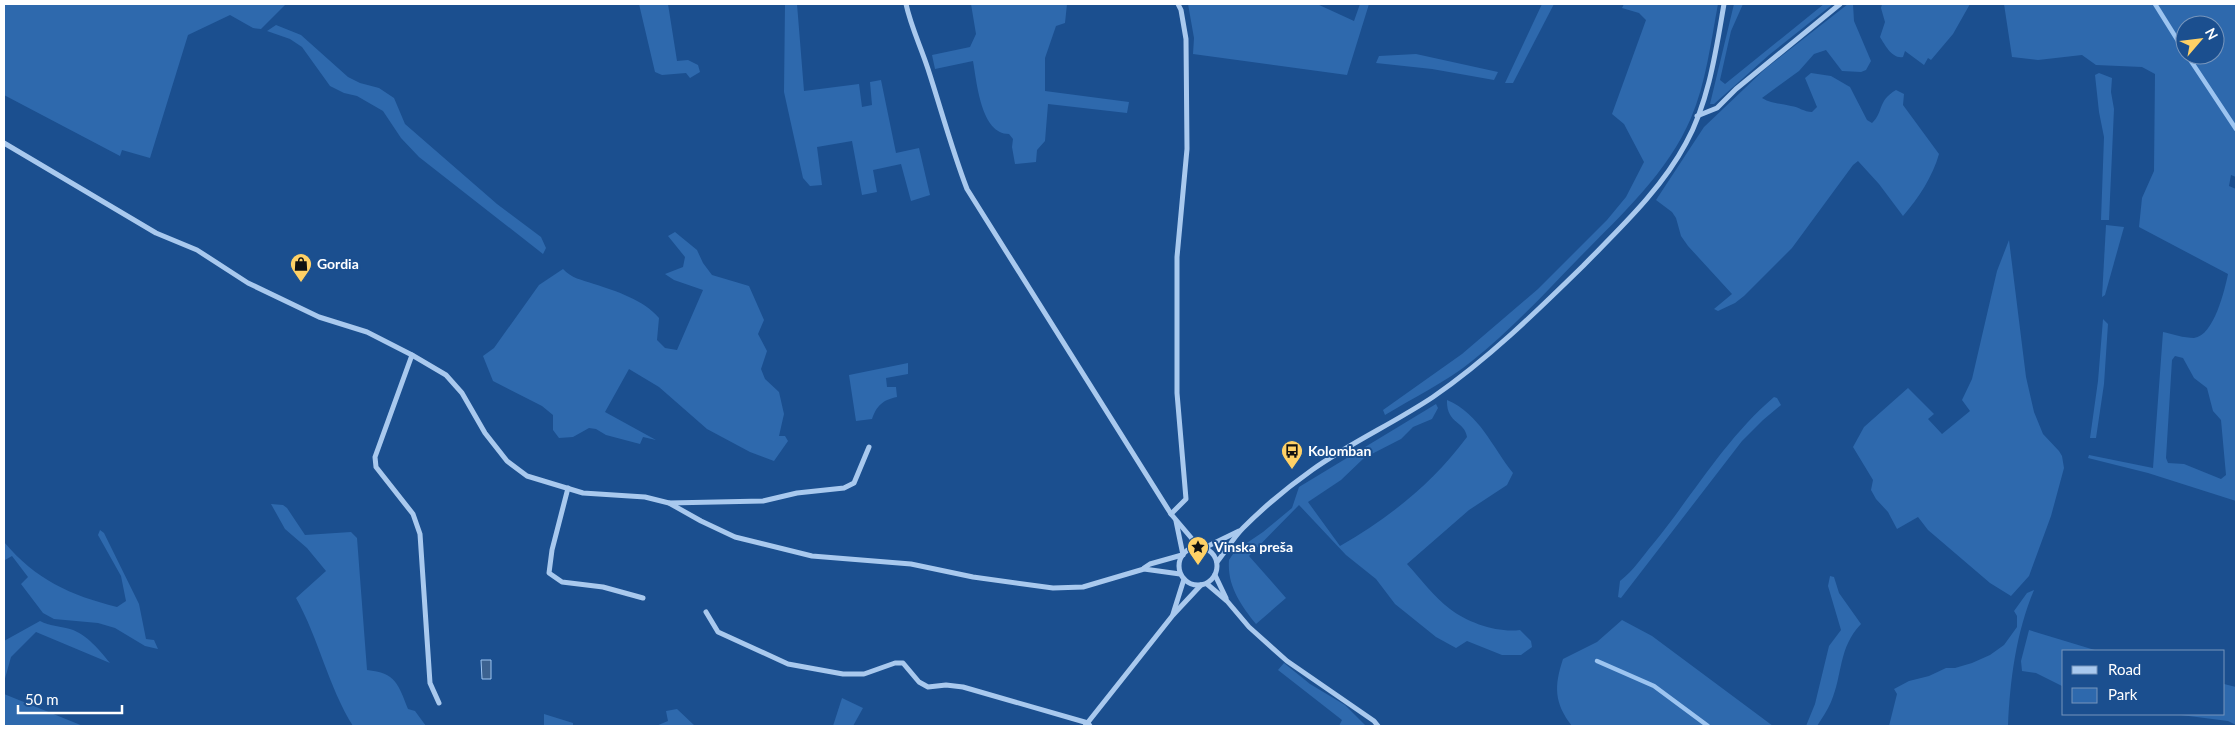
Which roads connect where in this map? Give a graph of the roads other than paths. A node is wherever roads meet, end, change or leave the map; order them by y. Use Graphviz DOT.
graph roads {
  1 [pos="906,4"];
  2 [pos="1178,4"];
  3 [pos="1724,4"];
  4 [pos="1840,4"];
  5 [pos="1697,116"];
  6 [pos="4,143"];
  7 [pos="412,354"];
  8 [pos="869,447"];
  9 [pos="568,488"];
  10 [pos="669,503"];
  11 [pos="1171,514"];
  12 [pos="1176,520"];
  13 [pos="1242,529"];
  14 [pos="1201,547"];
  15 [pos="1182,555"];
  16 [pos="1217,562"];
  17 [pos="1144,569"];
  18 [pos="1180,574"];
  19 [pos="1215,576"];
  20 [pos="1184,579"];
  21 [pos="1204,584"];
  22 [pos="643,598"];
  23 [pos="1227,601"];
  24 [pos="706,612"];
  25 [pos="1173,615"];
  26 [pos="439,703"];
  27 [pos="1088,725"];
  28 [pos="1378,726"];
  1 -- 11 [label="street"];
  2 -- 11 [label="street"];
  3 -- 5 [label="street"];
  4 -- 5 [label="street"];
  5 -- 13 [label="street"];
  6 -- 7 [label="street"];
  7 -- 9 [label="street"];
  7 -- 26 [label="street"];
  8 -- 10 [label="street"];
  9 -- 10 [label="street"];
  9 -- 22 [label="street"];
  10 -- 17 [label="street"];
  11 -- 12 [label="street"];
  12 -- 14 [label="street"];
  12 -- 15 [label="street"];
  13 -- 14 [label="street"];
  13 -- 16 [label="street"];
  14 -- 15 [label="street"];
  14 -- 16 [label="street"];
  15 -- 17 [label="street"];
  15 -- 18 [label="street"];
  16 -- 19 [label="street"];
  17 -- 18 [label="street"];
  18 -- 20 [label="street"];
  19 -- 21 [label="street"];
  19 -- 23 [label="street"];
  20 -- 21 [label="street"];
  20 -- 25 [label="street"];
  21 -- 23 [label="street"];
  21 -- 25 [label="street"];
  23 -- 28 [label="street"];
  24 -- 27 [label="street"];
  25 -- 27 [label="street"];
}
